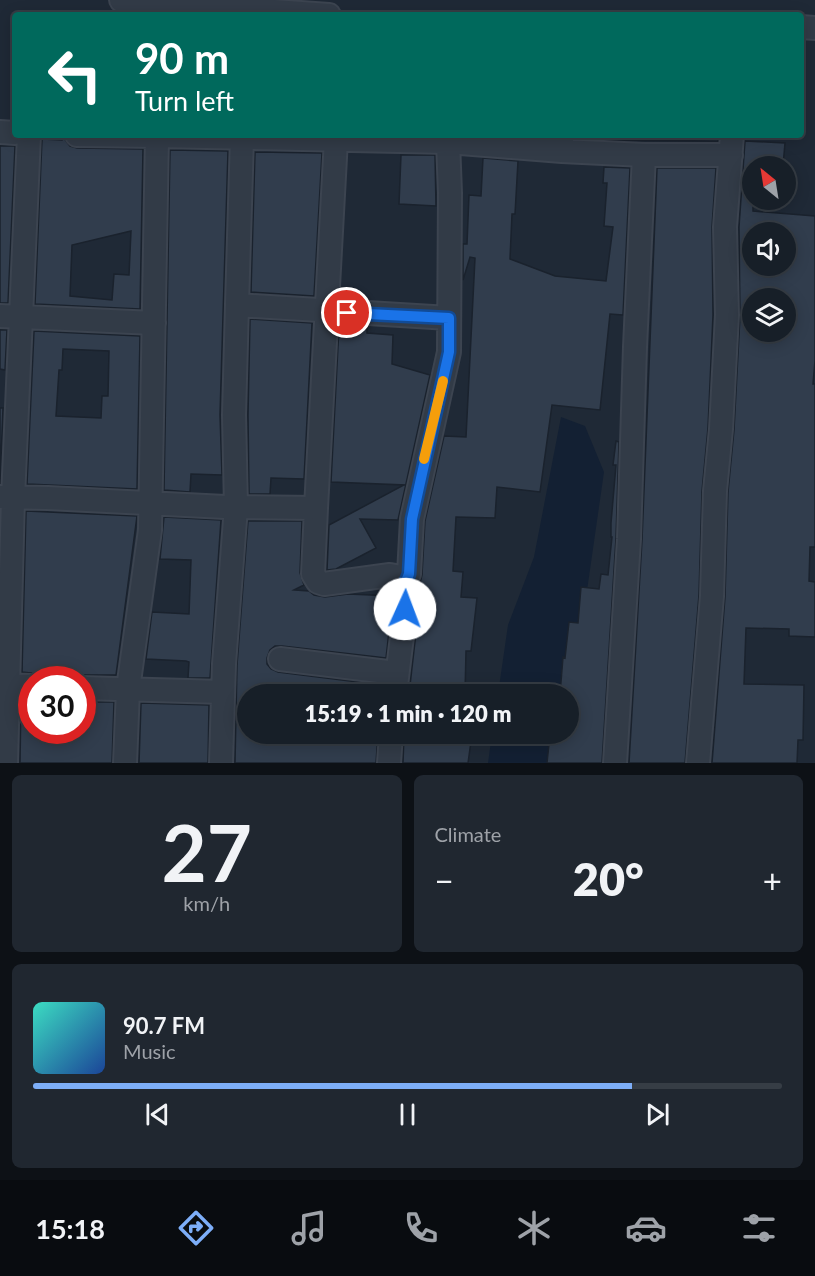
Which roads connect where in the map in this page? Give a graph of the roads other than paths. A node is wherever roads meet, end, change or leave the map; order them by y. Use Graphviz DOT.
graph roads {
  1 [pos="121,0"];
  2 [pos="287,12"];
  3 [pos="28,138"];
  4 [pos="157,138"];
  5 [pos="242,138"];
  6 [pos="289,138"];
  7 [pos="336,139"];
  8 [pos="441,140"];
  9 [pos="562,143"];
  10 [pos="732,145"];
  11 [pos="644,155"];
  12 [pos="237,305"];
  13 [pos="327,312"];
  14 [pos="10,316"];
  15 [pos="449,318"];
  16 [pos="154,323"];
  17 [pos="6,497"];
  18 [pos="150,502"];
  19 [pos="236,507"];
  20 [pos="316,508"];
  21 [pos="406,581"];
  22 [pos="280,659"];
  23 [pos="395,684"];
  24 [pos="4,685"];
  25 [pos="96,688"];
  26 [pos="128,689"];
  27 [pos="223,692"];
  28 [pos="391,744"];
  29 [pos="6,763"];
  30 [pos="125,763"];
  31 [pos="221,763"];
  32 [pos="389,763"];
  33 [pos="615,763"];
  34 [pos="698,763"];
  1 -- 2 [label="street"];
  3 -- 14 [label="street"];
  4 -- 16 [label="street"];
  5 -- 12 [label="street"];
  6 -- 7 [label="street"];
  7 -- 8 [label="street"];
  7 -- 13 [label="street"];
  8 -- 9 [label="street"];
  8 -- 15 [label="street"];
  9 -- 11 [label="street"];
  10 -- 11 [label="street"];
  10 -- 34 [label="street"];
  11 -- 33 [label="street"];
  12 -- 13 [label="street"];
  12 -- 19 [label="street"];
  13 -- 15 [label="street"];
  13 -- 20 [label="street"];
  14 -- 16 [label="street"];
  14 -- 17 [label="street"];
  15 -- 21 [label="street"];
  16 -- 18 [label="street"];
  17 -- 18 [label="street"];
  17 -- 24 [label="street"];
  18 -- 19 [label="street"];
  18 -- 26 [label="street"];
  19 -- 20 [label="street"];
  19 -- 27 [label="street"];
  20 -- 21 [label="street"];
  21 -- 23 [label="street"];
  22 -- 23 [label="street"];
  24 -- 29 [label="street"];
  25 -- 26 [label="street"];
  26 -- 27 [label="street"];
  26 -- 30 [label="street"];
  27 -- 31 [label="street"];
  28 -- 32 [label="street"];
}
